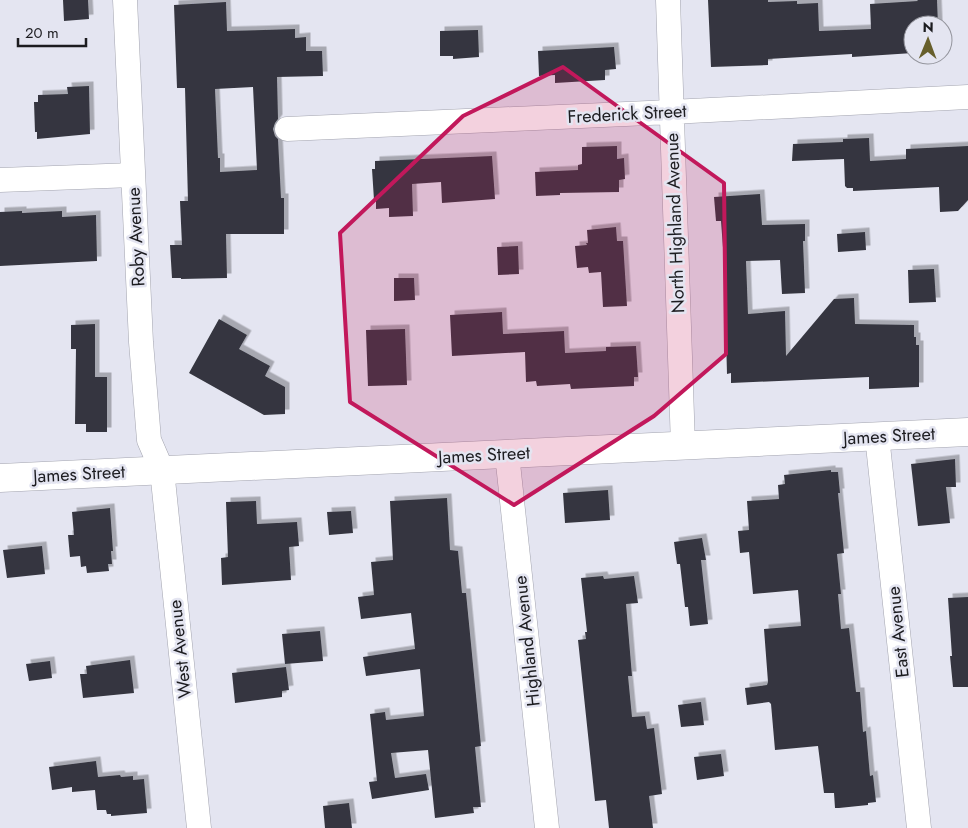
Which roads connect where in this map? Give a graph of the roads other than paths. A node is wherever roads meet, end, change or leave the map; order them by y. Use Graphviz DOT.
graph roads {
  1 [pos="126,0"];
  2 [pos="668,0"];
  3 [pos="968,97"];
  4 [pos="672,112"];
  5 [pos="287,129"];
  6 [pos="133,175"];
  7 [pos="0,180"];
  8 [pos="968,432"];
  9 [pos="877,436"];
  10 [pos="683,446"];
  11 [pos="507,454"];
  12 [pos="162,470"];
  13 [pos="0,478"];
  14 [pos="199,828"];
  15 [pos="547,828"];
  16 [pos="919,828"];
  1 -- 6 [label="street, Roby Avenue"];
  2 -- 4 [label="street, North Highland Avenue"];
  3 -- 4 [label="street, Frederick Street"];
  4 -- 5 [label="street, Frederick Street"];
  4 -- 10 [label="street, North Highland Avenue"];
  6 -- 7 [label="street"];
  6 -- 12 [label="street, Roby Avenue"];
  8 -- 9 [label="street, James Street"];
  9 -- 10 [label="street, James Street"];
  9 -- 16 [label="street, East Avenue"];
  10 -- 11 [label="street, James Street"];
  11 -- 12 [label="street, James Street"];
  11 -- 15 [label="street, Highland Avenue"];
  12 -- 13 [label="street, James Street"];
  12 -- 14 [label="street, West Avenue"];
}
